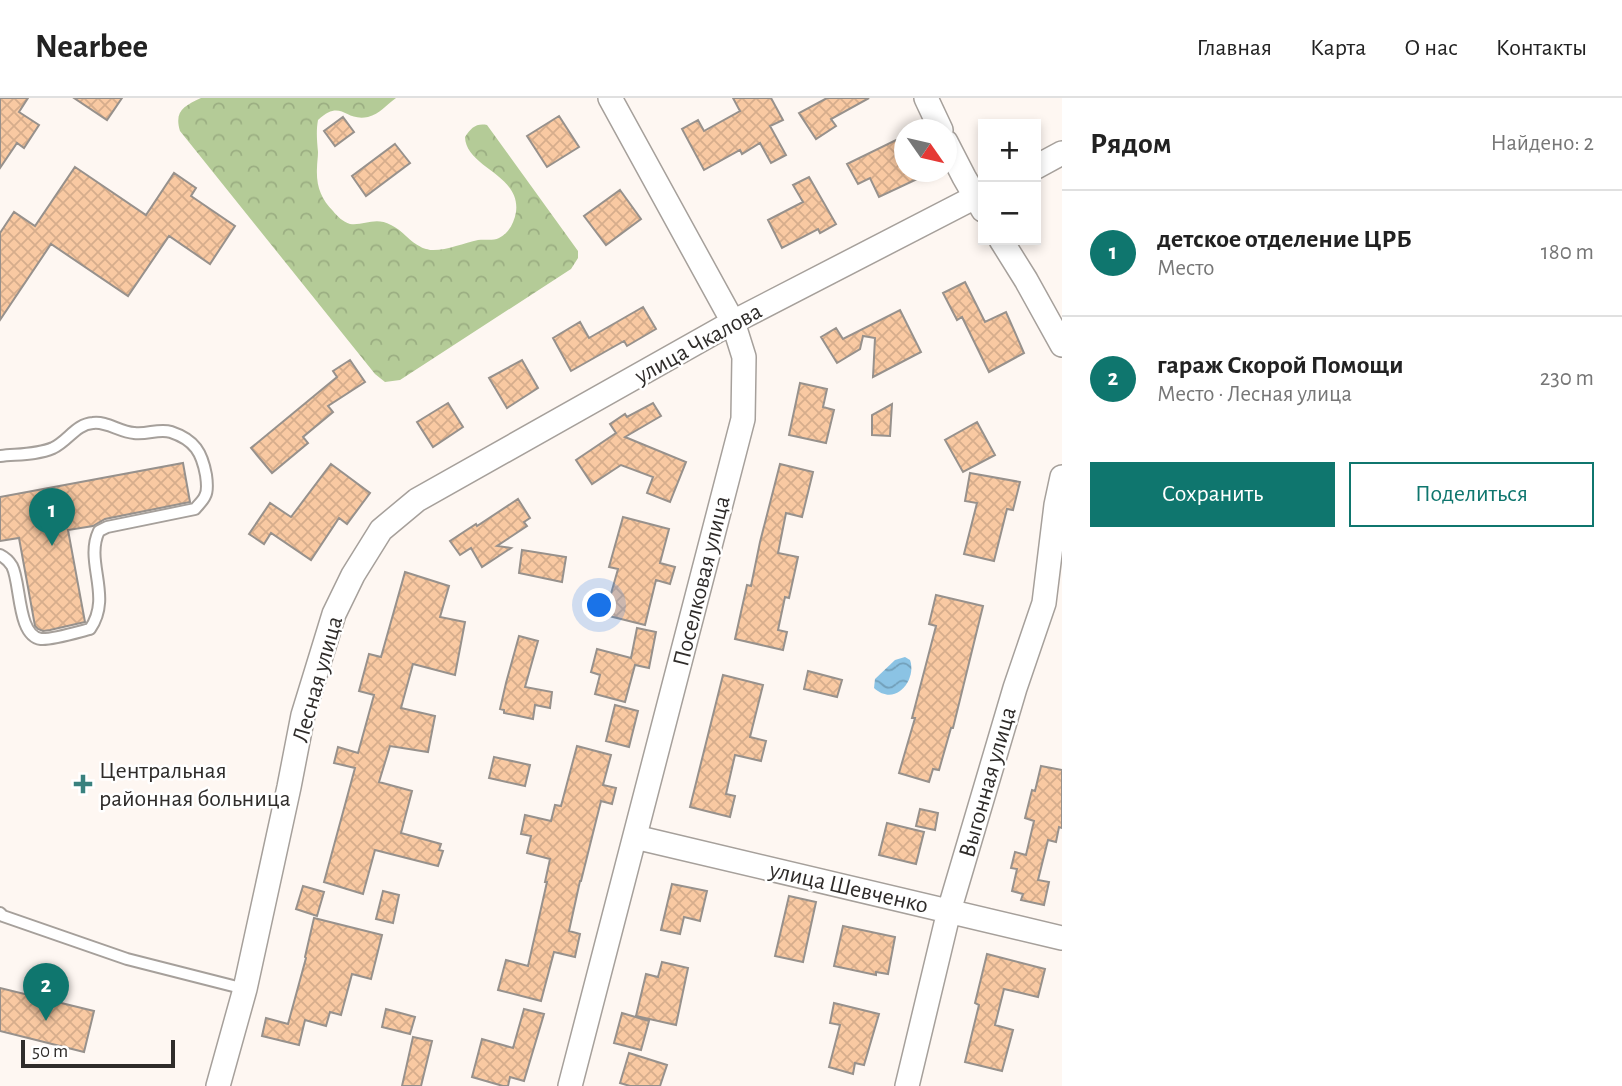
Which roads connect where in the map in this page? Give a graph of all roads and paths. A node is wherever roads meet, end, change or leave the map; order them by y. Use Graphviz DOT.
graph roads {
  1 [pos="610,98"];
  2 [pos="926,98"];
  3 [pos="936,119"];
  4 [pos="1062,153"];
  5 [pos="957,159"];
  6 [pos="1041,164"];
  7 [pos="978,195"];
  8 [pos="978,201"];
  9 [pos="1004,245"];
  10 [pos="733,322"];
  11 [pos="1062,345"];
  12 [pos="0,456"];
  13 [pos="1062,477"];
  14 [pos="417,500"];
  15 [pos="0,555"];
  16 [pos="635,837"];
  17 [pos="950,911"];
  18 [pos="0,913"];
  19 [pos="1062,938"];
  20 [pos="245,989"];
  21 [pos="218,1086"];
  22 [pos="570,1086"];
  23 [pos="907,1086"];
  1 -- 10 [label="street, Поселковая улица"];
  2 -- 3 [label="street"];
  4 -- 6 [label="street"];
  5 -- 7 [label="street"];
  8 -- 10 [label="street, улица Чкалова"];
  9 -- 11 [label="street"];
  10 -- 14 [label="street, улица Чкалова"];
  10 -- 16 [label="street, Поселковая улица"];
  12 -- 15 [label="lane"];
  13 -- 17 [label="street, Выгонная улица"];
  14 -- 20 [label="street, Лесная улица"];
  16 -- 17 [label="street, улица Шевченко"];
  16 -- 22 [label="street, Поселковая улица"];
  17 -- 19 [label="street, улица Шевченко"];
  17 -- 23 [label="street, Выгонная улица"];
  18 -- 20 [label="lane"];
  20 -- 21 [label="street, Лесная улица"];
}
